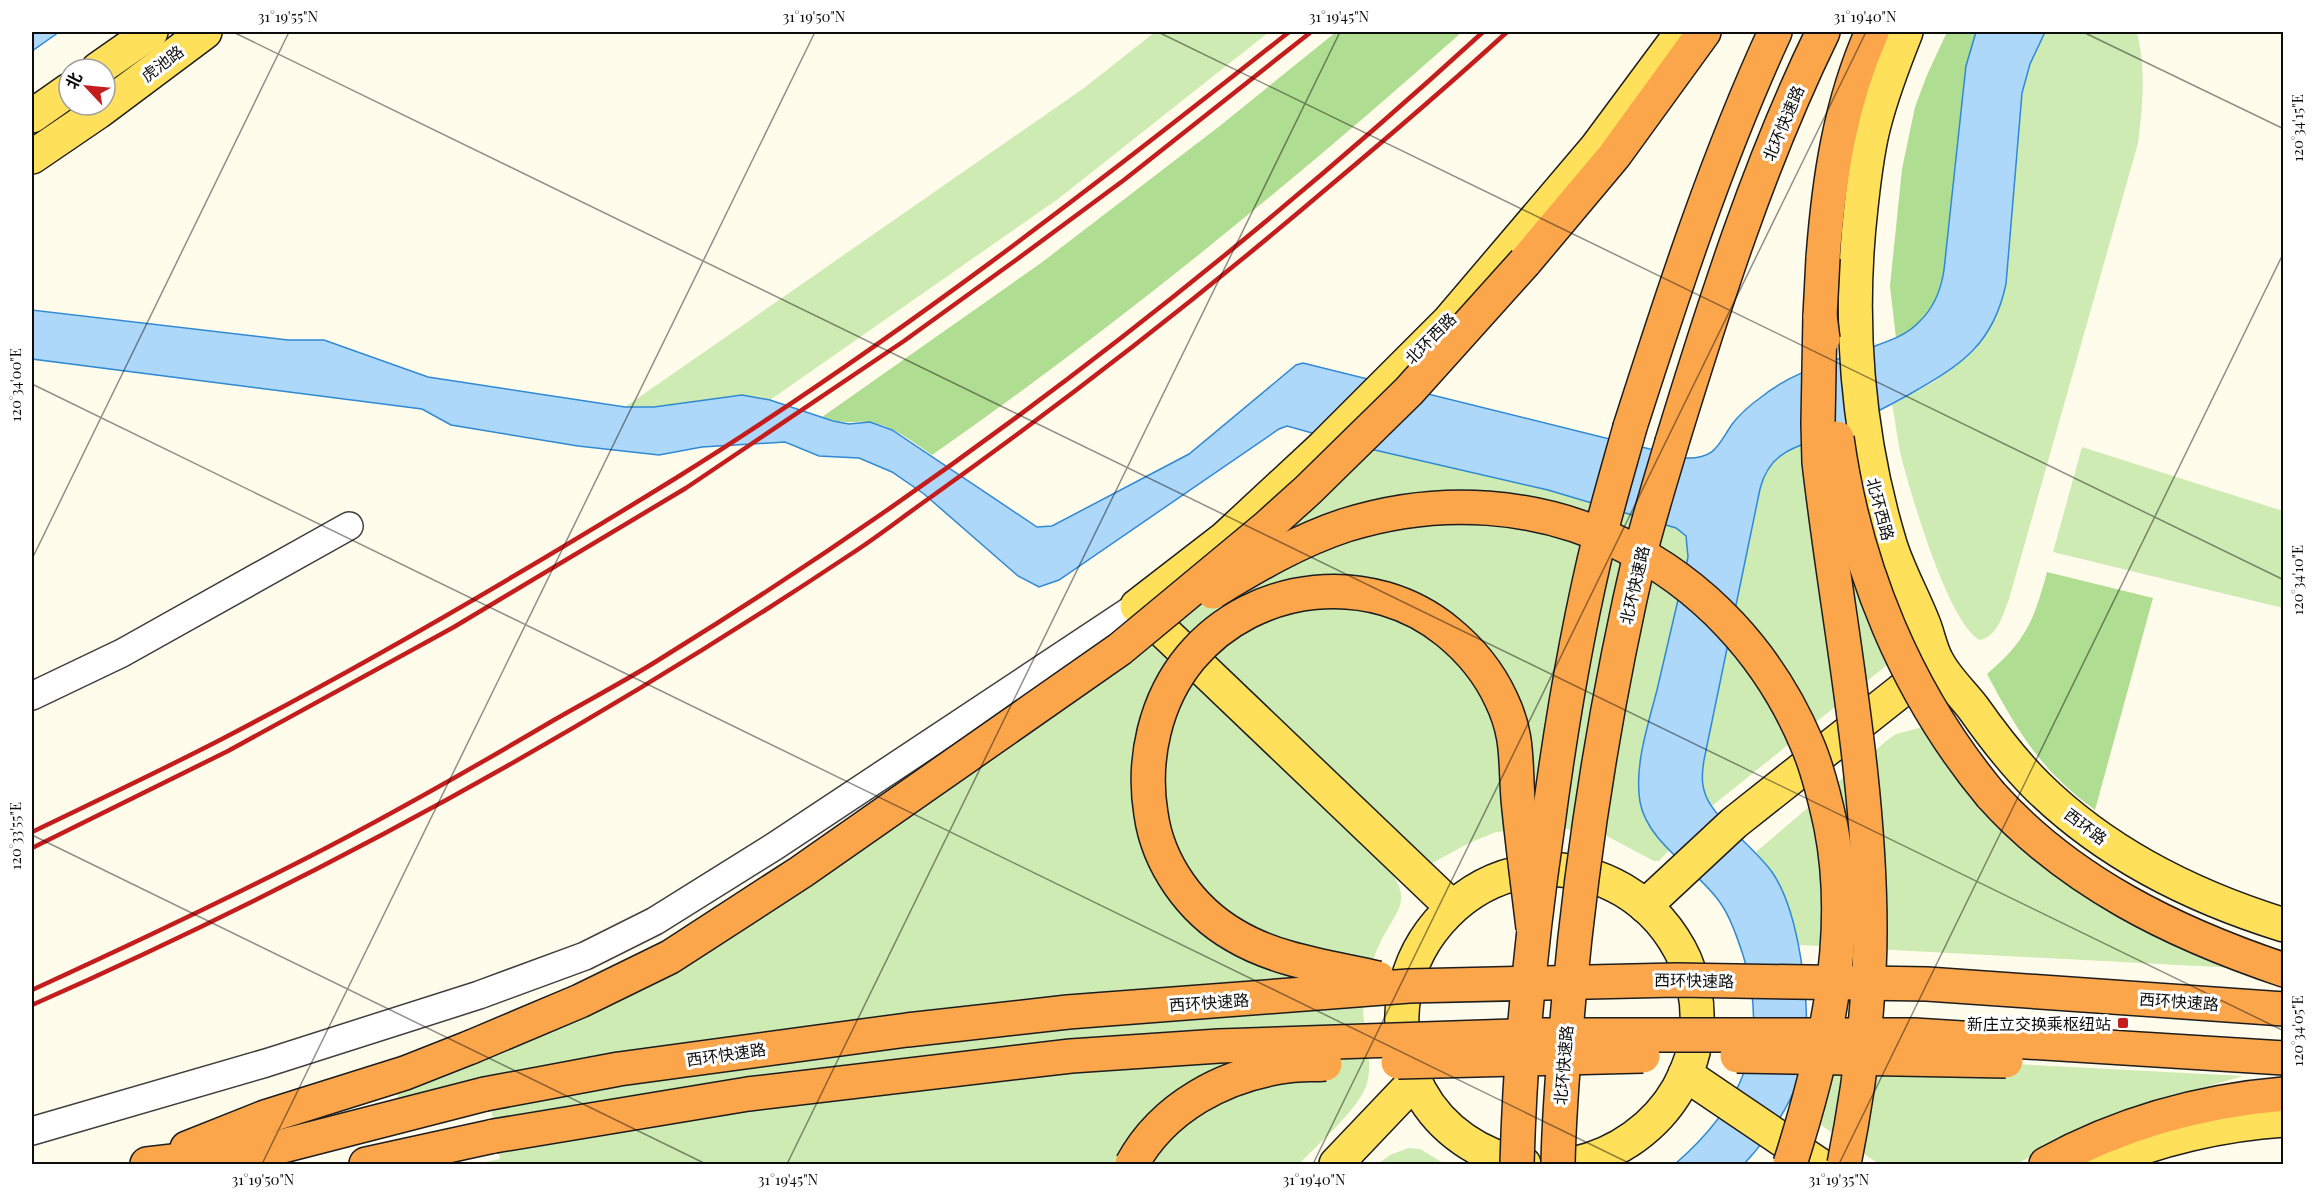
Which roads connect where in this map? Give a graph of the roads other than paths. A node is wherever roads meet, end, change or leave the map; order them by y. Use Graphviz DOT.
graph roads {
  1 [pos="151,32"];
  2 [pos="205,32"];
  3 [pos="1682,32"];
  4 [pos="1704,32"];
  5 [pos="1775,32"];
  6 [pos="1823,32"];
  7 [pos="1872,32"];
  8 [pos="1906,32"];
  9 [pos="115,57"];
  10 [pos="57,98"];
  11 [pos="32,116"];
  12 [pos="32,157"];
  13 [pos="1820,316"];
  14 [pos="349,526"];
  15 [pos="1137,606"];
  16 [pos="1120,649"];
  17 [pos="1937,662"];
  18 [pos="32,696"];
  19 [pos="1645,906"];
  20 [pos="1452,907"];
  21 [pos="2283,925"];
  22 [pos="1533,928"];
  23 [pos="2283,970"];
  24 [pos="1409,986"];
  25 [pos="2283,1009"];
  26 [pos="2283,1058"];
  27 [pos="2283,1074"];
  28 [pos="1415,1081"];
  29 [pos="1696,1082"];
  30 [pos="2283,1094"];
  31 [pos="1519,1111"];
  32 [pos="2283,1120"];
  33 [pos="32,1131"];
  34 [pos="146,1164"];
  35 [pos="366,1164"];
  36 [pos="1132,1164"];
  37 [pos="1336,1164"];
  38 [pos="1504,1164"];
  39 [pos="1517,1164"];
  40 [pos="1524,1164"];
  41 [pos="1558,1164"];
  42 [pos="1573,1164"];
  43 [pos="1790,1164"];
  44 [pos="1818,1164"];
  45 [pos="1844,1164"];
  46 [pos="2046,1164"];
  47 [pos="2100,1164"];
  1 -- 9 [label="main road, 虎池路"];
  2 -- 12 [label="main road, 虎池路"];
  3 -- 15 [label="main road, 北环西路"];
  4 -- 16 [label="highway, bridge"];
  5 -- 22 [label="highway, bridge"];
  6 -- 41 [label="highway, 北环快速路, bridge"];
  7 -- 13 [label="highway, bridge"];
  8 -- 17 [label="main road, 北环西路"];
  10 -- 11 [label="main road"];
  13 -- 23 [label="highway, bridge"];
  13 -- 45 [label="highway, bridge"];
  14 -- 18 [label="street"];
  15 -- 20 [label="main road"];
  15 -- 33 [label="street"];
  16 -- 34 [label="highway, bridge"];
  16 -- 43 [label="highway, bridge"];
  17 -- 19 [label="main road"];
  17 -- 21 [label="main road, 西环路"];
  19 -- 20 [label="main road"];
  19 -- 29 [label="main road"];
  20 -- 28 [label="main road"];
  22 -- 24 [label="highway, bridge"];
  22 -- 31 [label="highway, bridge"];
  24 -- 25 [label="highway, 西环快速路, bridge"];
  24 -- 34 [label="highway, 西环快速路, bridge"];
  26 -- 35 [label="highway, bridge"];
  27 -- 36 [label="highway, bridge"];
  28 -- 37 [label="main road"];
  28 -- 40 [label="main road"];
  29 -- 42 [label="main road"];
  29 -- 44 [label="main road"];
  30 -- 46 [label="highway"];
  31 -- 38 [label="highway, bridge"];
  31 -- 39 [label="highway, bridge"];
  32 -- 47 [label="main road"];
}
